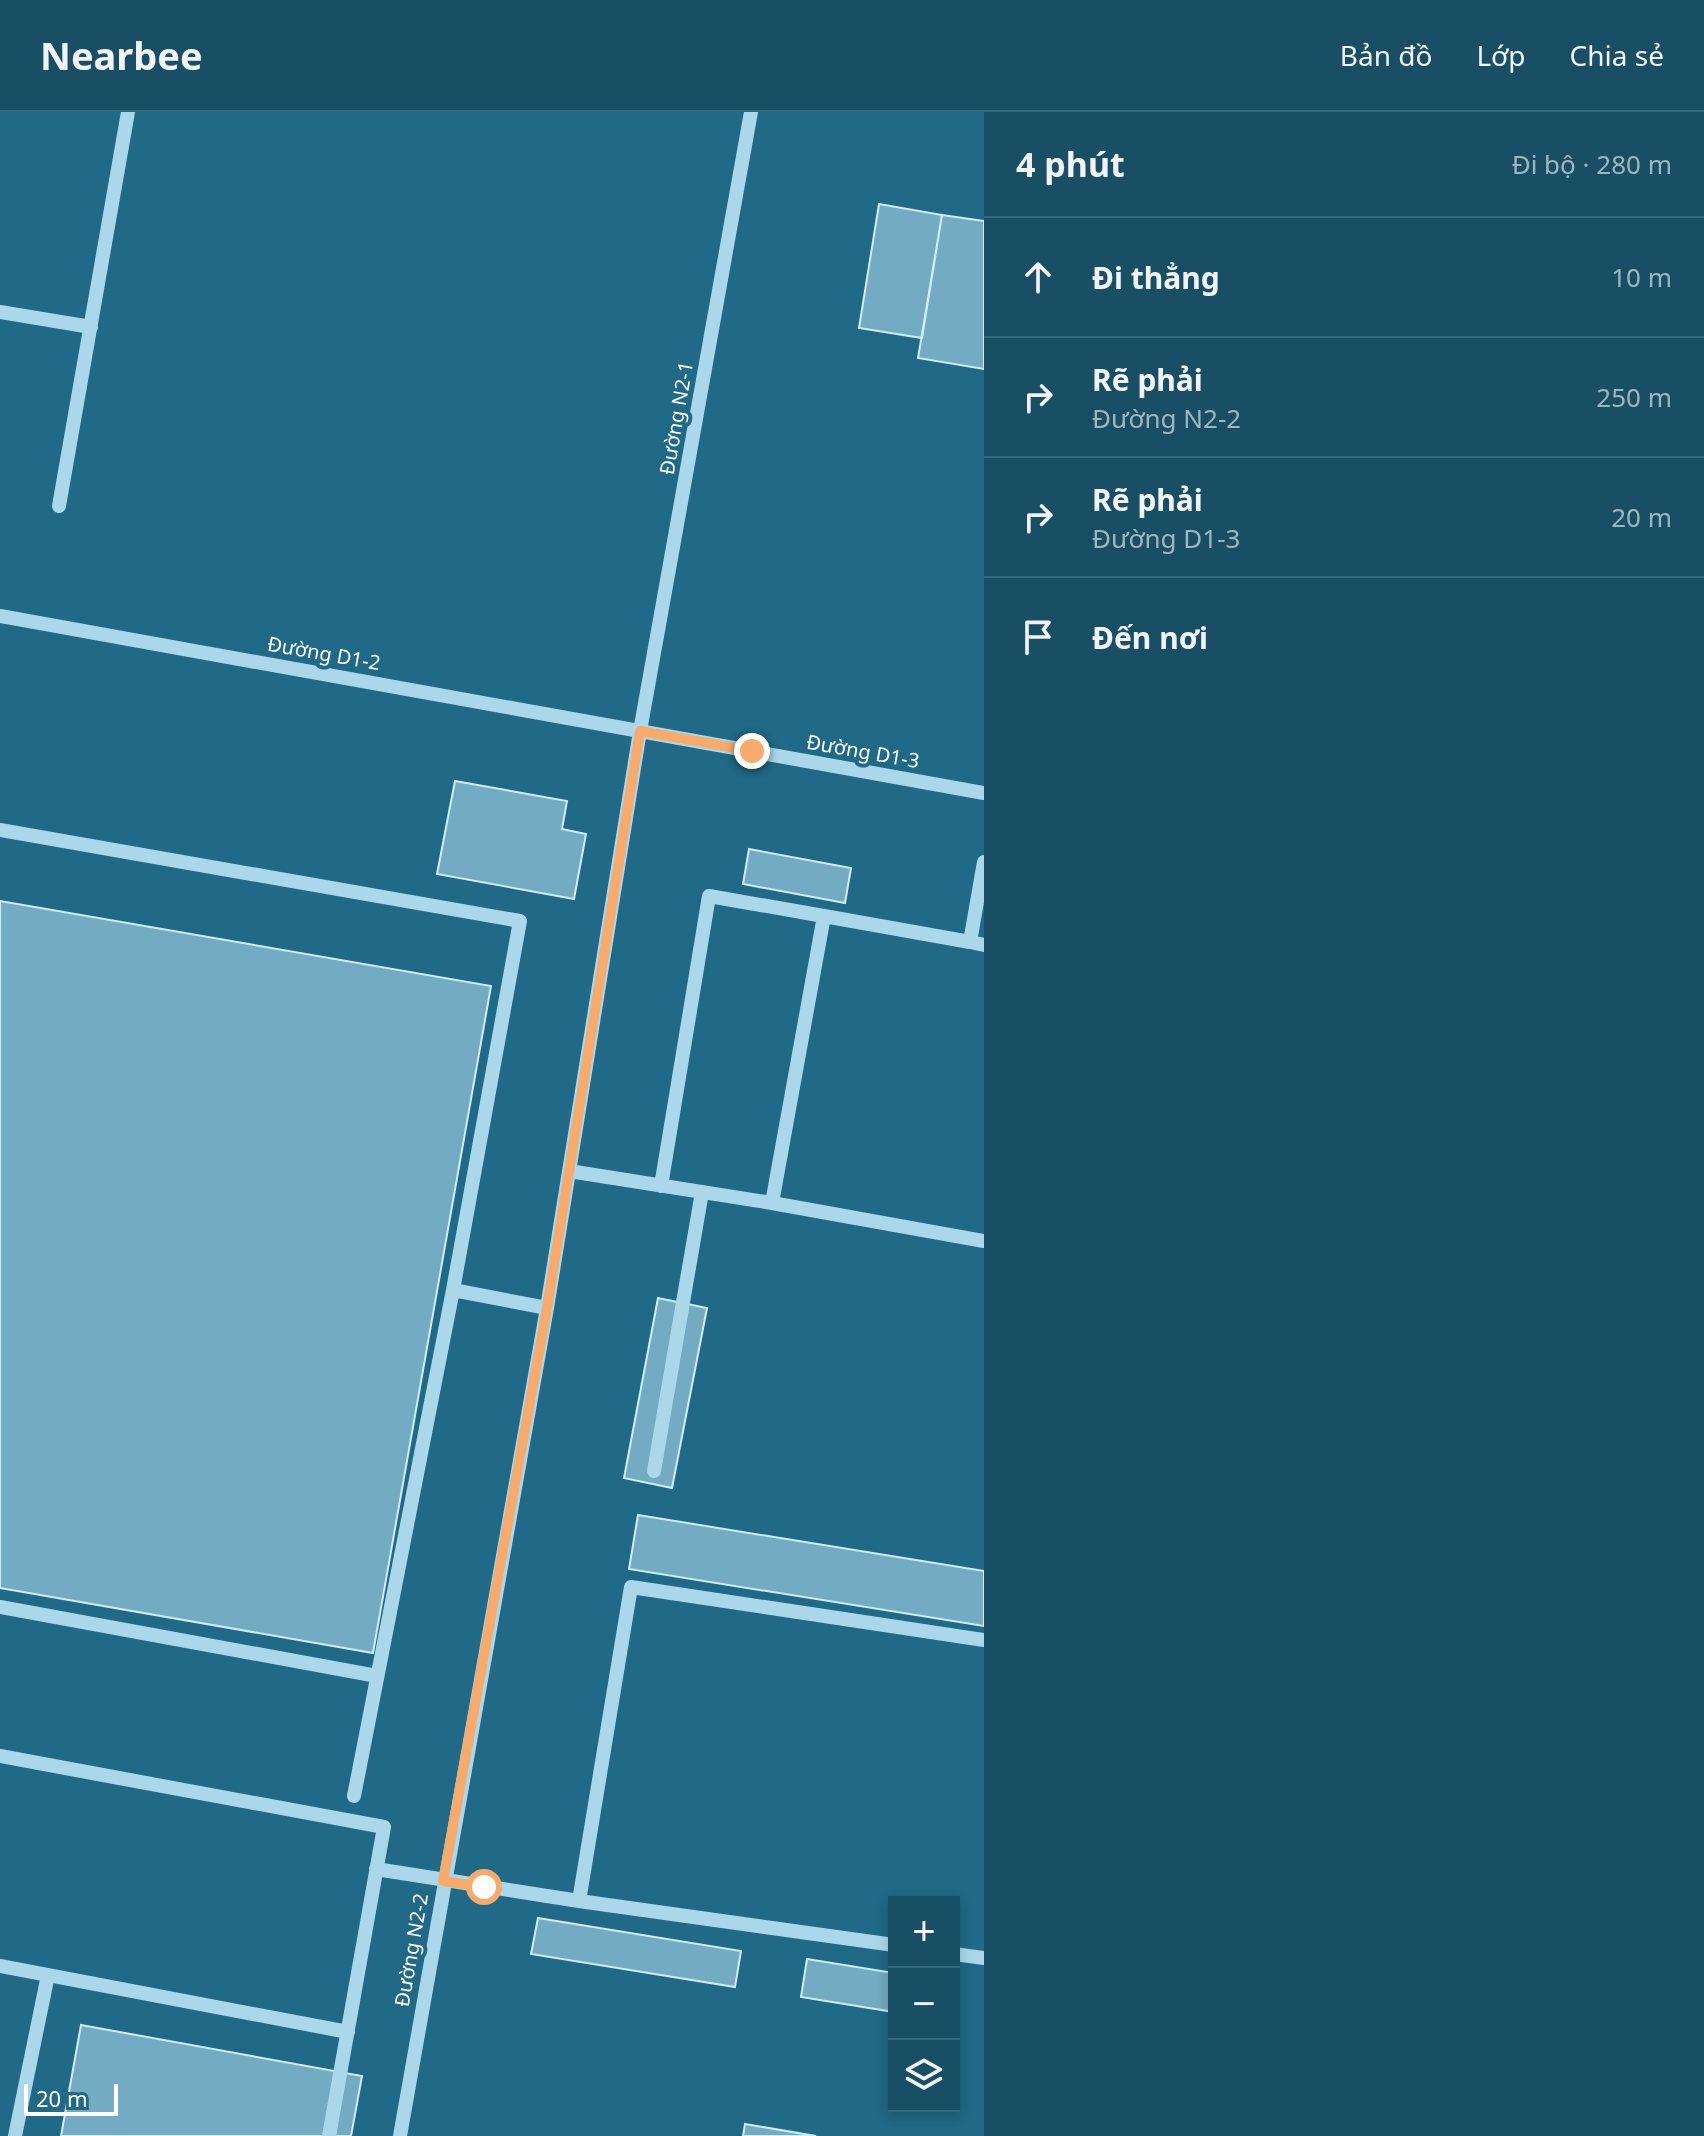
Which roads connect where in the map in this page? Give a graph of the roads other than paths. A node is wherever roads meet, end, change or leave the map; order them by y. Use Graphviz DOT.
graph roads {
  1 [pos="128,112"];
  2 [pos="751,112"];
  3 [pos="0,312"];
  4 [pos="91,327"];
  5 [pos="59,506"];
  6 [pos="0,616"];
  7 [pos="640,731"];
  8 [pos="984,793"];
  9 [pos="0,830"];
  10 [pos="984,862"];
  11 [pos="824,916"];
  12 [pos="977,944"];
  13 [pos="569,1171"];
  14 [pos="661,1186"];
  15 [pos="702,1192"];
  16 [pos="772,1203"];
  17 [pos="984,1241"];
  18 [pos="453,1290"];
  19 [pos="547,1308"];
  20 [pos="654,1471"];
  21 [pos="0,1607"];
  22 [pos="984,1640"];
  23 [pos="377,1676"];
  24 [pos="0,1756"];
  25 [pos="354,1796"];
  26 [pos="376,1869"];
  27 [pos="443,1881"];
  28 [pos="579,1901"];
  29 [pos="888,1944"];
  30 [pos="960,1955"];
  31 [pos="984,1958"];
  32 [pos="0,1966"];
  33 [pos="48,1975"];
  34 [pos="348,2032"];
  35 [pos="15,2136"];
  36 [pos="329,2136"];
  37 [pos="400,2136"];
  1 -- 4 [label="street"];
  2 -- 7 [label="street, Đường N2-1"];
  3 -- 4 [label="street"];
  4 -- 5 [label="street"];
  6 -- 7 [label="street, Đường D1-2"];
  7 -- 8 [label="street, Đường D1-3"];
  7 -- 13 [label="street, Đường N2-2"];
  9 -- 18 [label="street"];
  10 -- 12 [label="street"];
  11 -- 12 [label="street"];
  11 -- 14 [label="street"];
  11 -- 16 [label="street"];
  13 -- 14 [label="street"];
  13 -- 19 [label="street, Đường N2-2"];
  14 -- 15 [label="street"];
  15 -- 16 [label="street"];
  15 -- 20 [label="street"];
  16 -- 17 [label="street"];
  18 -- 19 [label="street"];
  18 -- 23 [label="street"];
  19 -- 27 [label="street, Đường N2-2"];
  21 -- 23 [label="street"];
  22 -- 28 [label="street"];
  23 -- 25 [label="street"];
  24 -- 26 [label="street"];
  26 -- 27 [label="street"];
  26 -- 34 [label="street"];
  27 -- 28 [label="street"];
  27 -- 37 [label="street, Đường N2-2"];
  28 -- 29 [label="street"];
  30 -- 31 [label="street"];
  32 -- 33 [label="street"];
  33 -- 34 [label="street"];
  33 -- 35 [label="street"];
  34 -- 36 [label="street"];
}
